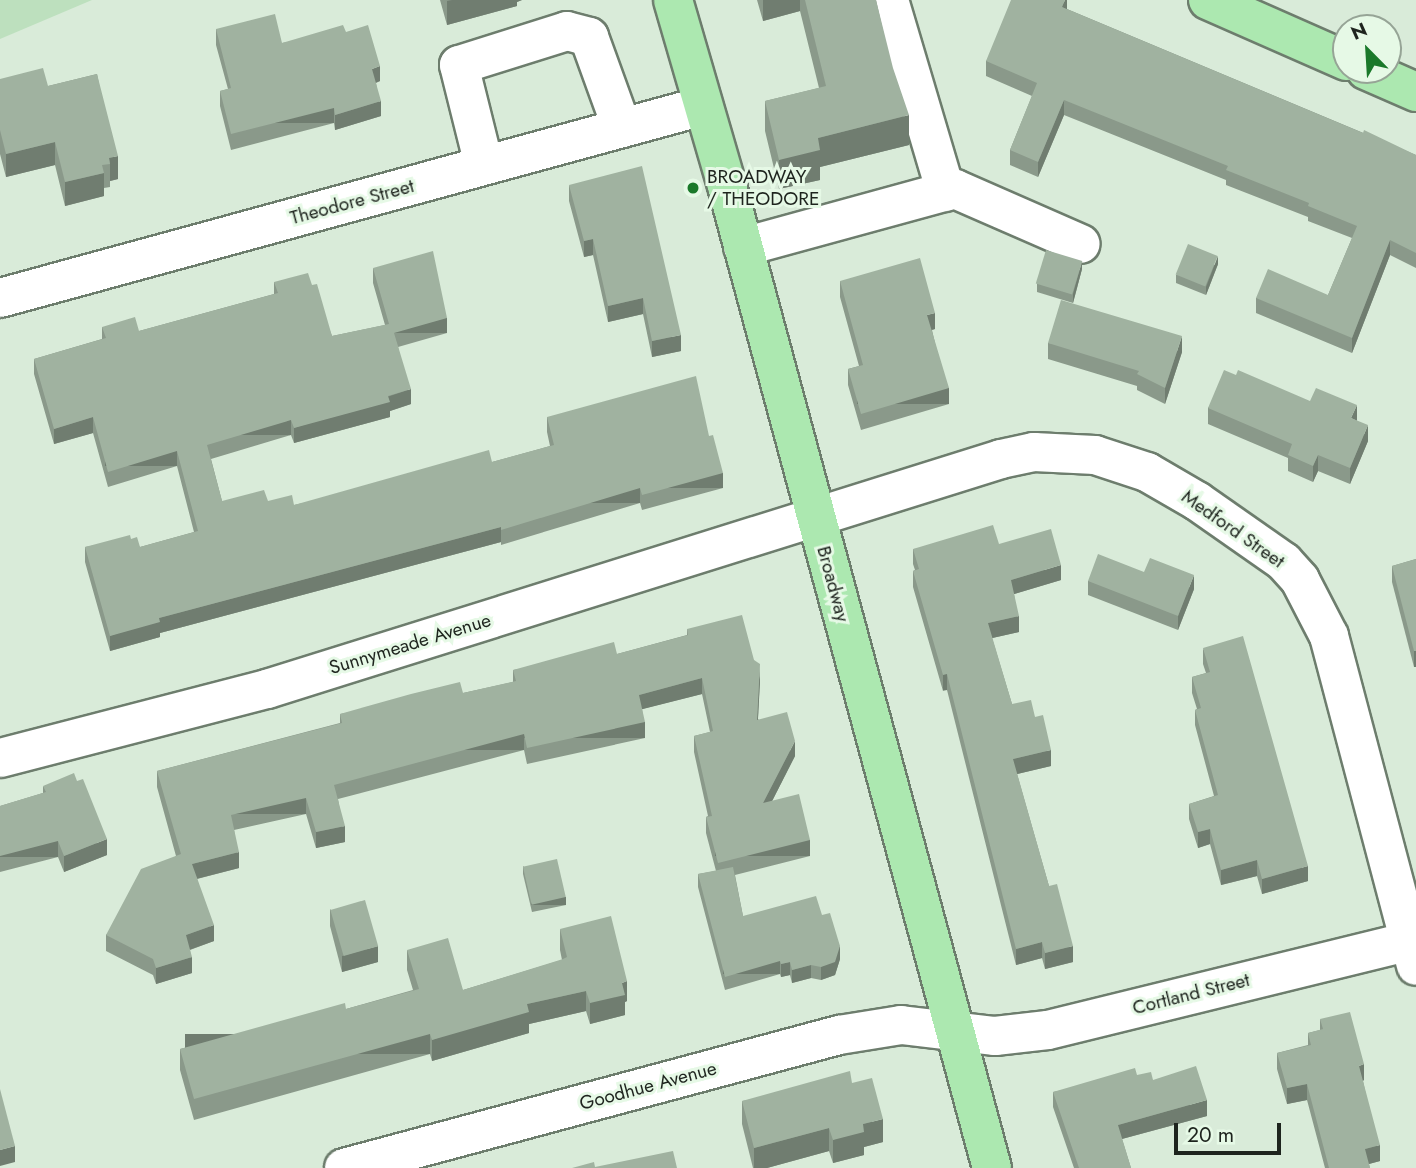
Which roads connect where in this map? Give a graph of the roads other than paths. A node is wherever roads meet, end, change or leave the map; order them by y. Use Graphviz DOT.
graph roads {
  1 [pos="673,0"];
  2 [pos="889,0"];
  3 [pos="1208,0"];
  4 [pos="1332,55"];
  5 [pos="1398,84"];
  6 [pos="1416,92"];
  7 [pos="704,106"];
  8 [pos="622,128"];
  9 [pos="484,166"];
  10 [pos="946,192"];
  11 [pos="1081,244"];
  12 [pos="743,247"];
  13 [pos="0,298"];
  14 [pos="815,516"];
  15 [pos="0,758"];
  16 [pos="1414,944"];
  17 [pos="954,1029"];
  18 [pos="344,1168"];
  19 [pos="992,1168"];
  1 -- 7 [label="main road, Broadway"];
  2 -- 10 [label="street"];
  3 -- 4 [label="main road"];
  5 -- 6 [label="main road"];
  7 -- 8 [label="street, Theodore Street"];
  7 -- 12 [label="main road, Broadway"];
  8 -- 9 [label="street, Theodore Street"];
  8 -- 9 [label="street"];
  9 -- 13 [label="street, Theodore Street"];
  10 -- 11 [label="street"];
  10 -- 12 [label="street"];
  12 -- 14 [label="main road, Broadway"];
  14 -- 15 [label="street, Sunnymeade Avenue"];
  14 -- 16 [label="street, Medford Street"];
  14 -- 17 [label="main road, Broadway"];
  16 -- 17 [label="street, Cortland Street"];
  17 -- 18 [label="street, Goodhue Avenue"];
  17 -- 19 [label="main road, Broadway"];
}
